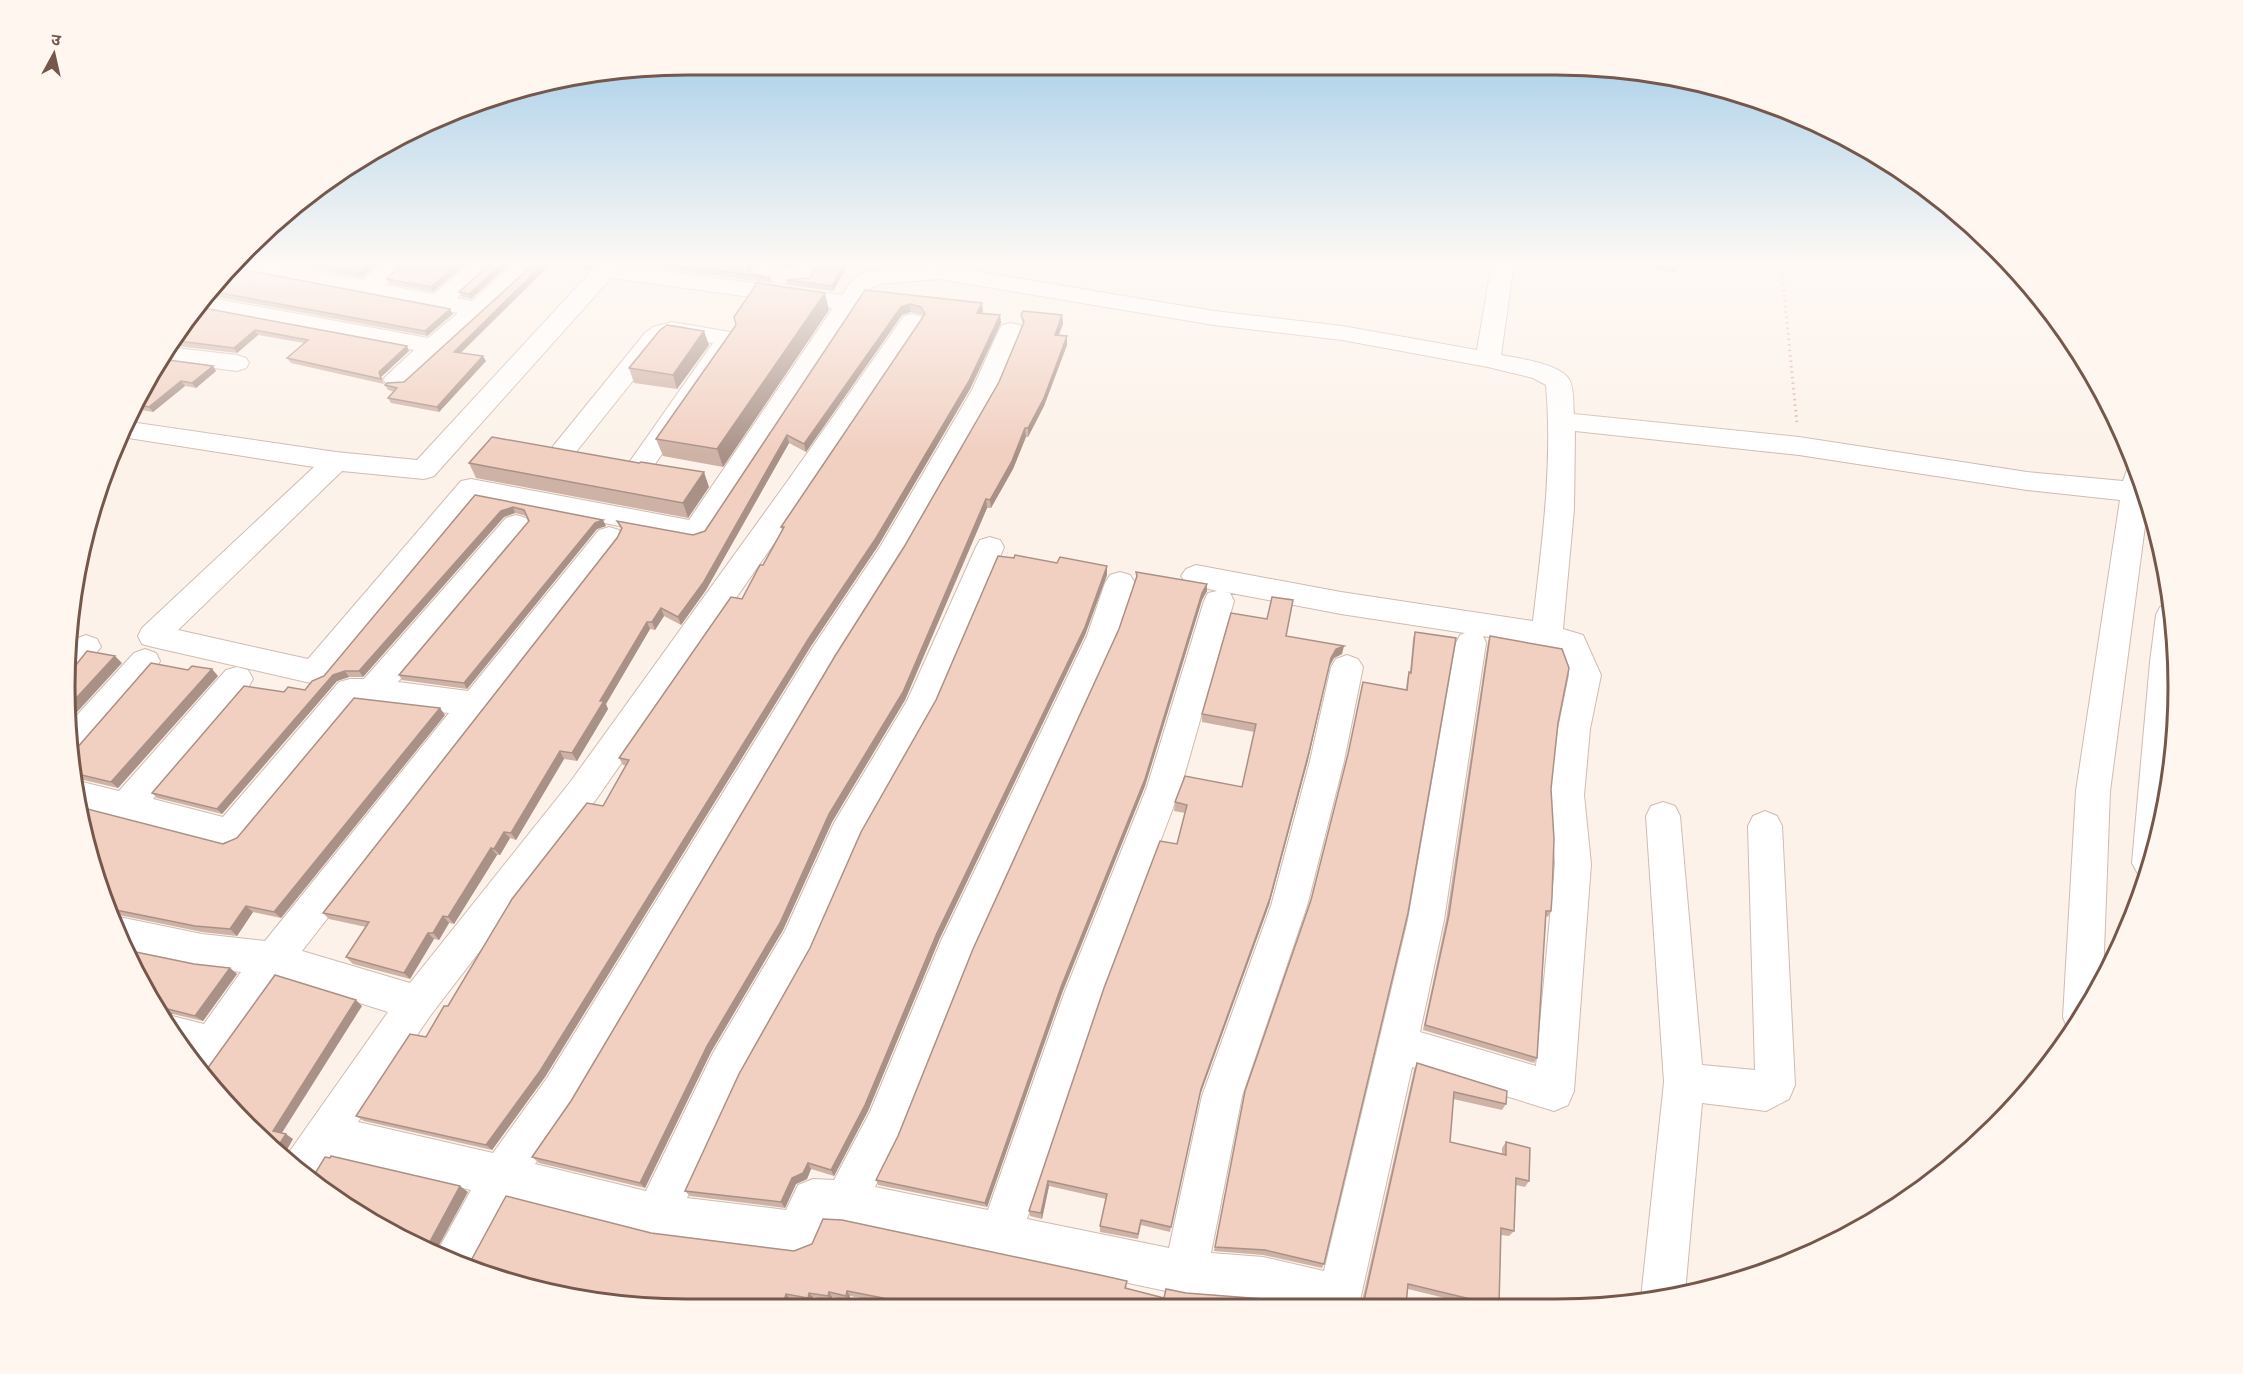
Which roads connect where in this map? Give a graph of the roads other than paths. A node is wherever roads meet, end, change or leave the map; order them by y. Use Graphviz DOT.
graph roads {
  1 [pos="326,326"];
  2 [pos="457,326"];
  3 [pos="554,326"];
  4 [pos="830,326"];
  5 [pos="908,326"];
  6 [pos="1283,326"];
  7 [pos="1493,326"];
  8 [pos="1011,330"];
  9 [pos="433,346"];
  10 [pos="173,355"];
  11 [pos="1488,359"];
  12 [pos="237,363"];
  13 [pos="396,379"];
  14 [pos="1564,421"];
  15 [pos="132,431"];
  16 [pos="563,451"];
  17 [pos="336,461"];
  18 [pos="641,464"];
  19 [pos="424,470"];
  20 [pos="2134,486"];
  21 [pos="471,488"];
  22 [pos="2138,496"];
  23 [pos="516,525"];
  24 [pos="609,537"];
  25 [pos="990,547"];
  26 [pos="1120,583"];
  27 [pos="1547,634"];
  28 [pos="1470,643"];
  29 [pos="2167,647"];
  30 [pos="145,661"];
  31 [pos="1347,667"];
  32 [pos="237,679"];
  33 [pos="372,691"];
  34 [pos="475,704"];
  35 [pos="77,737"];
  36 [pos="85,796"];
  37 [pos="128,805"];
  38 [pos="1663,816"];
  39 [pos="2153,817"];
  40 [pos="1765,826"];
  41 [pos="128,935"];
  42 [pos="273,959"];
  43 [pos="2083,998"];
  44 [pos="417,1002"];
  45 [pos="1397,1044"];
  46 [pos="203,1056"];
  47 [pos="1684,1082"];
  48 [pos="324,1135"];
  49 [pos="304,1165"];
  50 [pos="502,1176"];
  51 [pos="845,1202"];
  52 [pos="657,1215"];
  53 [pos="1001,1233"];
  54 [pos="459,1254"];
  55 [pos="1185,1273"];
  56 [pos="1665,1289"];
  1 -- 9 [label="street"];
  2 -- 9 [label="street"];
  3 -- 19 [label="street"];
  4 -- 21 [label="street"];
  5 -- 44 [label="street"];
  6 -- 11 [label="street"];
  7 -- 11 [label="street"];
  8 -- 50 [label="street"];
  9 -- 13 [label="street"];
  10 -- 12 [label="street"];
  11 -- 14 [label="street"];
  14 -- 20 [label="street"];
  14 -- 27 [label="street"];
  15 -- 17 [label="street"];
  16 -- 18 [label="street"];
  17 -- 19 [label="street"];
  17 -- 21 [label="street"];
  19 -- 21 [label="street"];
  22 -- 43 [label="street"];
  23 -- 33 [label="street"];
  24 -- 34 [label="street"];
  25 -- 52 [label="street"];
  26 -- 51 [label="street"];
  27 -- 45 [label="street"];
  27 -- 53 [label="street"];
  28 -- 45 [label="street"];
  29 -- 39 [label="street"];
  30 -- 35 [label="street"];
  31 -- 55 [label="street"];
  32 -- 37 [label="street"];
  33 -- 34 [label="street"];
  33 -- 37 [label="street"];
  34 -- 42 [label="street"];
  36 -- 37 [label="street"];
  38 -- 47 [label="street"];
  40 -- 47 [label="street"];
  41 -- 42 [label="street"];
  42 -- 44 [label="street"];
  42 -- 46 [label="street"];
  44 -- 48 [label="street"];
  45 -- 55 [label="street"];
  47 -- 56 [label="street"];
  48 -- 49 [label="street"];
  48 -- 50 [label="street"];
  50 -- 52 [label="street"];
  50 -- 54 [label="street"];
  51 -- 52 [label="street"];
  51 -- 53 [label="street"];
  53 -- 55 [label="street"];
}
